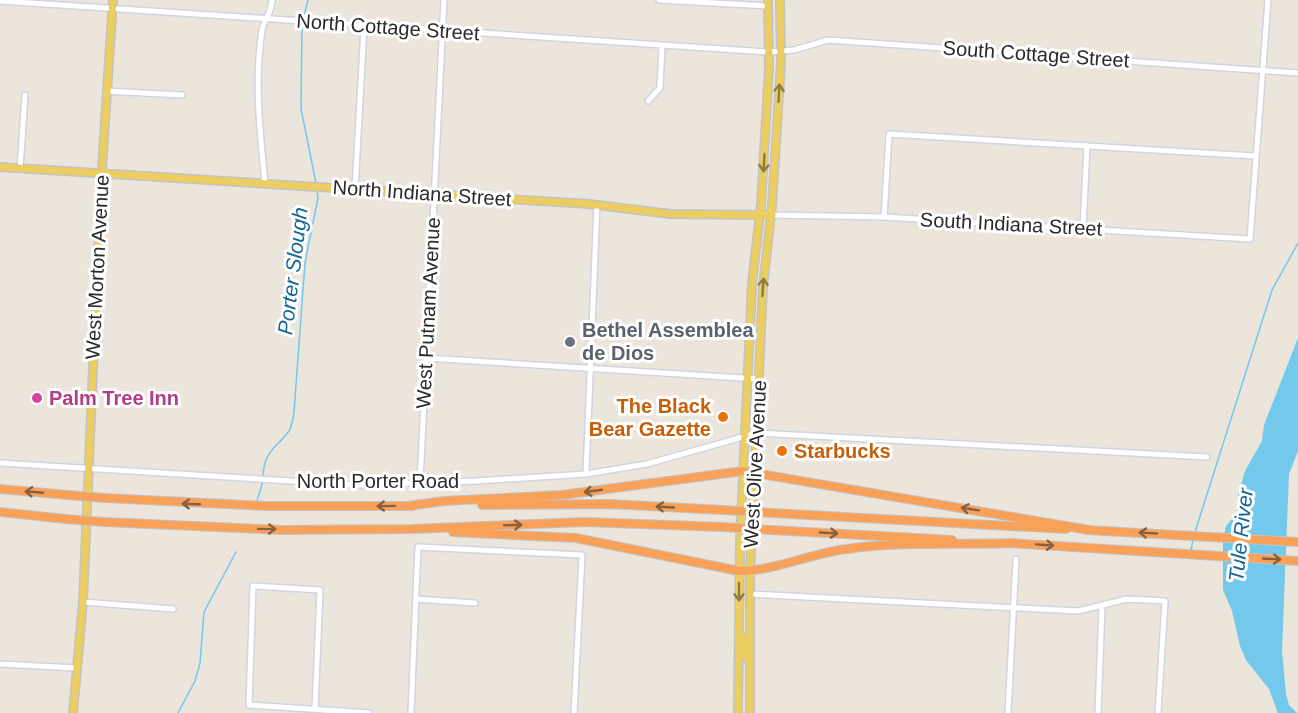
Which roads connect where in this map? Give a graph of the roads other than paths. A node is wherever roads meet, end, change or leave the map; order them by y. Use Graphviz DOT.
graph roads {
  1 [pos="112,0"];
  2 [pos="272,0"];
  3 [pos="444,0"];
  4 [pos="659,0"];
  5 [pos="780,0"];
  6 [pos="1268,0"];
  7 [pos="0,1"];
  8 [pos="768,3"];
  9 [pos="112,9"];
  10 [pos="267,20"];
  11 [pos="364,27"];
  12 [pos="442,31"];
  13 [pos="662,45"];
  14 [pos="775,52"];
  15 [pos="1263,69"];
  16 [pos="1298,73"];
  17 [pos="106,92"];
  18 [pos="25,95"];
  19 [pos="182,95"];
  20 [pos="648,101"];
  21 [pos="1087,146"];
  22 [pos="1255,156"];
  23 [pos="0,167"];
  24 [pos="20,169"];
  25 [pos="102,173"];
  26 [pos="265,183"];
  27 [pos="355,189"];
  28 [pos="433,194"];
  29 [pos="597,205"];
  30 [pos="760,214"];
  31 [pos="772,215"];
  32 [pos="884,217"];
  33 [pos="1083,228"];
  34 [pos="426,358"];
  35 [pos="589,369"];
  36 [pos="747,378"];
  37 [pos="759,379"];
  38 [pos="751,433"];
  39 [pos="1207,457"];
  40 [pos="0,463"];
  41 [pos="88,469"];
  42 [pos="743,471"];
  43 [pos="755,471"];
  44 [pos="586,474"];
  45 [pos="420,482"];
  46 [pos="0,489"];
  47 [pos="408,506"];
  48 [pos="0,512"];
  49 [pos="412,529"];
  50 [pos="1089,530"];
  51 [pos="1298,542"];
  52 [pos="1012,543"];
  53 [pos="1016,559"];
  54 [pos="1298,561"];
  55 [pos="739,570"];
  56 [pos="750,570"];
  57 [pos="750,594"];
  58 [pos="416,599"];
  59 [pos="82,602"];
  60 [pos="475,603"];
  61 [pos="1102,606"];
  62 [pos="1012,608"];
  63 [pos="173,609"];
  64 [pos="739,635"];
  65 [pos="750,662"];
  66 [pos="0,664"];
  67 [pos="77,668"];
  68 [pos="315,709"];
  69 [pos="73,713"];
  70 [pos="369,713"];
  71 [pos="411,713"];
  72 [pos="574,713"];
  73 [pos="738,713"];
  74 [pos="750,713"];
  75 [pos="1008,713"];
  76 [pos="1098,713"];
  77 [pos="1158,713"];
  1 -- 9 [label="main road, West Morton Avenue"];
  2 -- 10 [label="street"];
  3 -- 12 [label="street, West Putnam Avenue"];
  4 -- 8 [label="street"];
  5 -- 14 [label="main road, West Olive Avenue"];
  6 -- 15 [label="street"];
  7 -- 9 [label="street, North Cottage Street"];
  8 -- 14 [label="main road, West Olive Avenue"];
  9 -- 10 [label="street, North Cottage Street"];
  9 -- 17 [label="main road, West Morton Avenue"];
  10 -- 11 [label="street, North Cottage Street"];
  10 -- 26 [label="street"];
  11 -- 12 [label="street, North Cottage Street"];
  11 -- 27 [label="street"];
  12 -- 13 [label="street, North Cottage Street"];
  12 -- 28 [label="street, West Putnam Avenue"];
  13 -- 14 [label="street, North Cottage Street"];
  13 -- 20 [label="street"];
  14 -- 15 [label="street, South Cottage Street"];
  14 -- 30 [label="main road, West Olive Avenue, one-way"];
  31 -- 14 [label="main road, West Olive Avenue, one-way"];
  15 -- 16 [label="street, South Cottage Street"];
  15 -- 22 [label="street"];
  17 -- 19 [label="street"];
  17 -- 25 [label="main road, West Morton Avenue"];
  18 -- 24 [label="street"];
  21 -- 22 [label="street"];
  21 -- 32 [label="street"];
  21 -- 33 [label="street"];
  22 -- 33 [label="street, South Indiana Street"];
  23 -- 24 [label="main road, North Indiana Street"];
  24 -- 25 [label="main road, North Indiana Street"];
  25 -- 26 [label="main road, North Indiana Street"];
  25 -- 41 [label="main road, West Morton Avenue"];
  26 -- 27 [label="main road, North Indiana Street"];
  27 -- 28 [label="main road, North Indiana Street"];
  28 -- 29 [label="main road, North Indiana Street"];
  28 -- 34 [label="street, West Putnam Avenue"];
  29 -- 30 [label="main road, North Indiana Street"];
  29 -- 35 [label="street"];
  30 -- 31 [label="main road, North Indiana Street"];
  30 -- 36 [label="main road, West Olive Avenue"];
  31 -- 32 [label="street, South Indiana Street"];
  37 -- 31 [label="main road, West Olive Avenue, one-way"];
  32 -- 33 [label="street, South Indiana Street"];
  34 -- 35 [label="street"];
  34 -- 45 [label="street, West Putnam Avenue"];
  35 -- 36 [label="street"];
  35 -- 44 [label="street"];
  36 -- 37 [label="street"];
  36 -- 38 [label="main road, West Olive Avenue"];
  37 -- 38 [label="main road, West Olive Avenue"];
  38 -- 39 [label="street"];
  38 -- 42 [label="main road, West Olive Avenue"];
  38 -- 43 [label="main road, West Olive Avenue"];
  38 -- 44 [label="street, North Porter Road"];
  40 -- 41 [label="street, North Porter Road"];
  41 -- 45 [label="street, North Porter Road"];
  41 -- 59 [label="main road, West Morton Avenue"];
  42 -- 43 [label="highway"];
  42 -- 47 [label="highway, one-way"];
  42 -- 55 [label="main road, West Olive Avenue"];
  50 -- 43 [label="highway, one-way"];
  43 -- 56 [label="main road, West Olive Avenue"];
  44 -- 45 [label="street, North Porter Road"];
  47 -- 46 [label="highway, one-way, bridge"];
  50 -- 47 [label="highway, one-way, bridge"];
  48 -- 49 [label="highway, one-way, bridge"];
  49 -- 52 [label="highway, one-way, bridge"];
  49 -- 55 [label="highway"];
  51 -- 50 [label="highway, one-way"];
  52 -- 54 [label="highway, one-way"];
  52 -- 56 [label="highway"];
  53 -- 62 [label="street"];
  55 -- 56 [label="highway"];
  55 -- 64 [label="main road, West Olive Avenue, one-way"];
  56 -- 57 [label="main road, West Olive Avenue"];
  57 -- 62 [label="street"];
  57 -- 65 [label="main road, West Olive Avenue"];
  58 -- 60 [label="street"];
  58 -- 71 [label="street"];
  58 -- 72 [label="street"];
  59 -- 63 [label="street"];
  59 -- 67 [label="main road, West Morton Avenue"];
  61 -- 62 [label="street"];
  61 -- 76 [label="street"];
  61 -- 77 [label="street"];
  62 -- 75 [label="street"];
  64 -- 65 [label="main road"];
  64 -- 73 [label="main road, West Olive Avenue"];
  65 -- 74 [label="main road, West Olive Avenue"];
  66 -- 67 [label="street"];
  67 -- 69 [label="main road, West Morton Avenue"];
  68 -- 68 [label="street"];
  68 -- 70 [label="street"];
}
